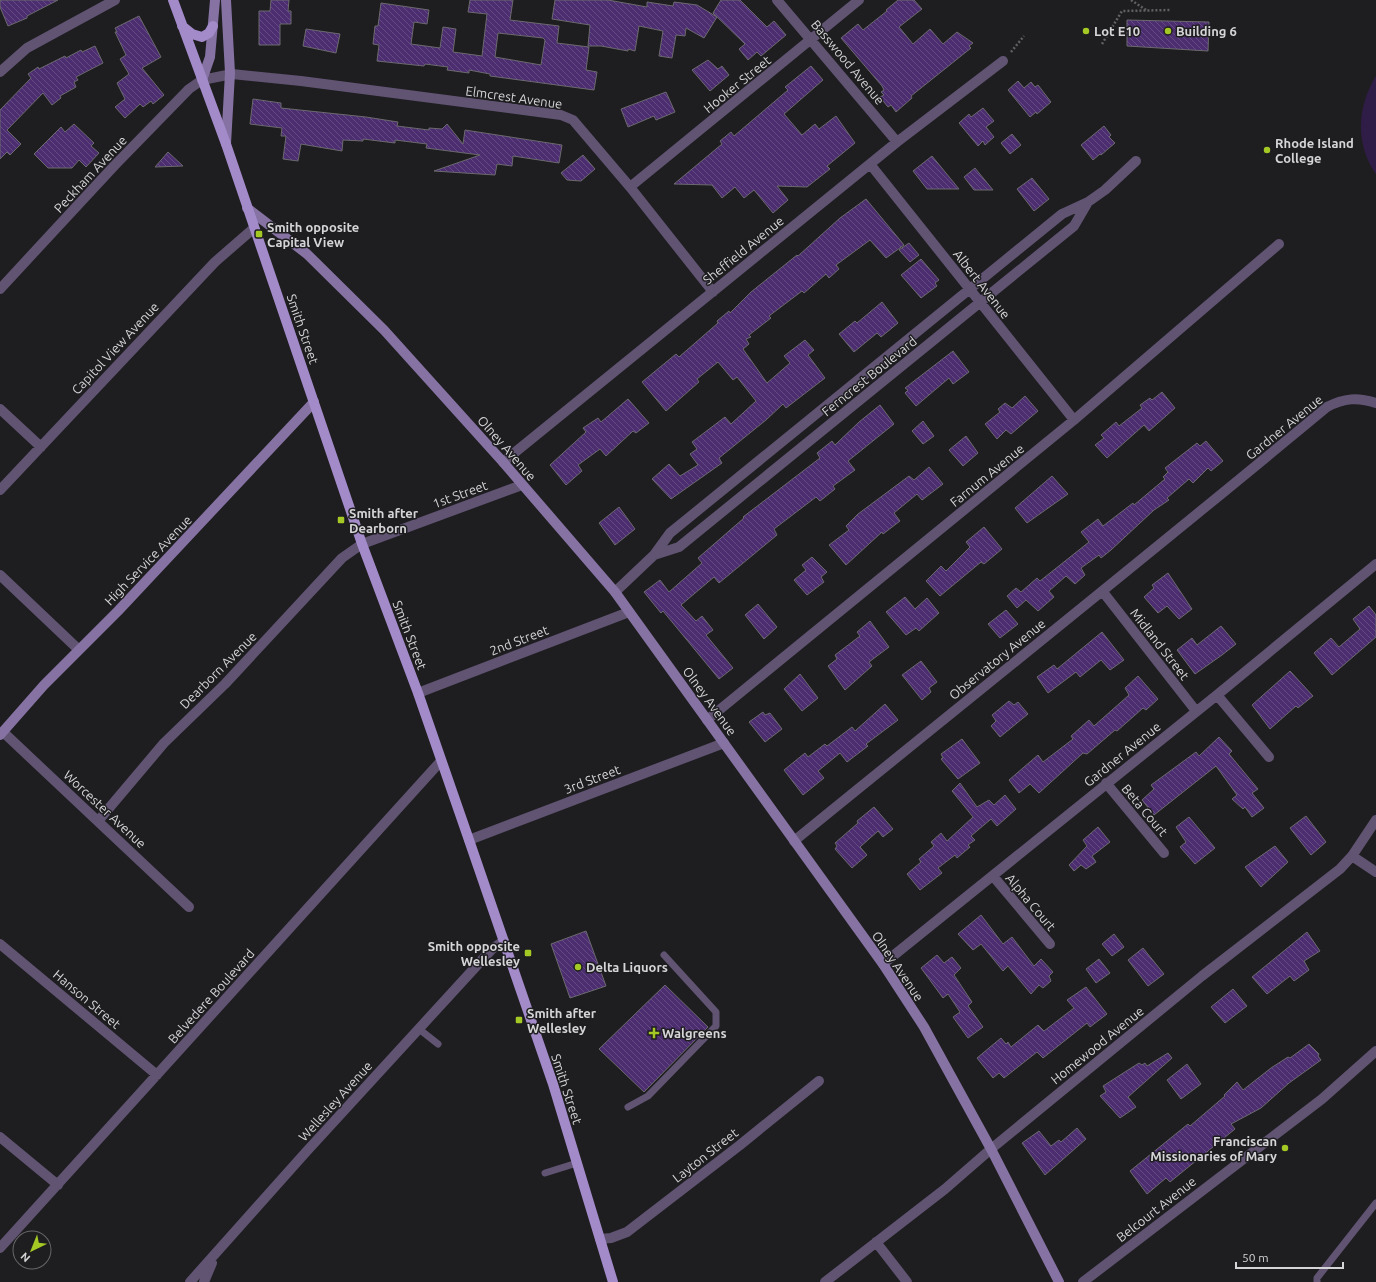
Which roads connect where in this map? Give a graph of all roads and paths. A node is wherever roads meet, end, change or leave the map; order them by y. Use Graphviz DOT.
graph roads {
  1 [pos="115,0"];
  2 [pos="173,0"];
  3 [pos="215,0"];
  4 [pos="226,0"];
  5 [pos="777,0"];
  6 [pos="859,0"];
  7 [pos="1131,0"];
  8 [pos="1146,10"];
  9 [pos="1170,10"];
  10 [pos="181,26"];
  11 [pos="213,26"];
  12 [pos="1024,36"];
  13 [pos="812,40"];
  14 [pos="1102,44"];
  15 [pos="1003,62"];
  16 [pos="0,72"];
  17 [pos="230,74"];
  18 [pos="202,80"];
  19 [pos="897,142"];
  20 [pos="226,144"];
  21 [pos="1136,161"];
  22 [pos="870,164"];
  23 [pos="630,187"];
  24 [pos="1088,202"];
  25 [pos="247,208"];
  26 [pos="254,228"];
  27 [pos="1279,244"];
  28 [pos="0,289"];
  29 [pos="969,289"];
  30 [pos="713,292"];
  31 [pos="980,302"];
  32 [pos="314,402"];
  33 [pos="1376,403"];
  34 [pos="0,409"];
  35 [pos="1074,420"];
  36 [pos="41,447"];
  37 [pos="503,462"];
  38 [pos="522,485"];
  39 [pos="0,490"];
  40 [pos="1217,498"];
  41 [pos="362,544"];
  42 [pos="654,555"];
  43 [pos="1376,564"];
  44 [pos="0,575"];
  45 [pos="615,592"];
  46 [pos="1103,592"];
  47 [pos="629,612"];
  48 [pos="78,649"];
  49 [pos="418,693"];
  50 [pos="1217,694"];
  51 [pos="1196,711"];
  52 [pos="707,720"];
  53 [pos="2,733"];
  54 [pos="724,743"];
  55 [pos="1269,757"];
  56 [pos="441,760"];
  57 [pos="1106,783"];
  58 [pos="99,820"];
  59 [pos="1376,820"];
  60 [pos="469,840"];
  61 [pos="794,841"];
  62 [pos="1164,853"];
  63 [pos="1352,856"];
  64 [pos="1376,872"];
  65 [pos="993,876"];
  66 [pos="188,906"];
  67 [pos="504,941"];
  68 [pos="0,944"];
  69 [pos="1050,944"];
  70 [pos="664,955"];
  71 [pos="883,964"];
  72 [pos="419,1029"];
  73 [pos="438,1044"];
  74 [pos="1376,1051"];
  75 [pos="157,1075"];
  76 [pos="819,1081"];
  77 [pos="628,1107"];
  78 [pos="0,1138"];
  79 [pos="991,1149"];
  80 [pos="577,1163"];
  81 [pos="544,1173"];
  82 [pos="58,1184"];
  83 [pos="1376,1203"];
  84 [pos="600,1239"];
  85 [pos="876,1242"];
  86 [pos="0,1248"];
  87 [pos="215,1255"];
  88 [pos="1319,1281"];
  89 [pos="190,1282"];
  90 [pos="204,1282"];
  91 [pos="613,1282"];
  92 [pos="825,1282"];
  93 [pos="907,1282"];
  94 [pos="1060,1282"];
  95 [pos="1083,1282"];
  1 -- 16 [label="street"];
  2 -- 10 [label="main road, Smith Street"];
  3 -- 11 [label="street"];
  4 -- 17 [label="street"];
  5 -- 13 [label="street, Basswood Avenue"];
  6 -- 13 [label="street, Hooker Street"];
  7 -- 8 [label="path"];
  8 -- 9 [label="path"];
  8 -- 14 [label="path"];
  10 -- 11 [label="main road"];
  10 -- 18 [label="main road, Smith Street"];
  11 -- 18 [label="street"];
  12 -- 15 [label="path"];
  13 -- 19 [label="street, Basswood Avenue"];
  13 -- 23 [label="street, Hooker Street"];
  15 -- 19 [label="street, Sheffield Avenue"];
  17 -- 18 [label="street, Elmcrest Avenue"];
  17 -- 20 [label="street"];
  17 -- 23 [label="street, Elmcrest Avenue"];
  18 -- 20 [label="main road, Smith Street"];
  18 -- 28 [label="street, Peckham Avenue"];
  19 -- 22 [label="street, Sheffield Avenue"];
  20 -- 25 [label="main road, Smith Street"];
  21 -- 24 [label="street, Ferncrest Boulevard"];
  22 -- 29 [label="street, Albert Avenue"];
  22 -- 30 [label="street, Sheffield Avenue"];
  23 -- 30 [label="street, Elmcrest Avenue"];
  24 -- 29 [label="street, Ferncrest Boulevard"];
  24 -- 31 [label="street, Ferncrest Boulevard"];
  25 -- 26 [label="main road, Smith Street"];
  25 -- 37 [label="street, Olney Avenue"];
  26 -- 32 [label="main road, Smith Street"];
  26 -- 36 [label="street, Capitol View Avenue"];
  27 -- 35 [label="street, Farnum Avenue"];
  29 -- 31 [label="street, Albert Avenue"];
  29 -- 42 [label="street, Ferncrest Boulevard"];
  30 -- 37 [label="street, Sheffield Avenue"];
  31 -- 35 [label="street, Albert Avenue"];
  31 -- 42 [label="street, Ferncrest Boulevard"];
  32 -- 41 [label="main road, Smith Street"];
  32 -- 48 [label="street, High Service Avenue"];
  33 -- 40 [label="street, Gardner Avenue"];
  34 -- 36 [label="street"];
  35 -- 52 [label="street, Farnum Avenue"];
  36 -- 39 [label="street, Capitol View Avenue"];
  37 -- 38 [label="street, Olney Avenue"];
  38 -- 41 [label="street, 1st Street"];
  38 -- 45 [label="street, Olney Avenue"];
  40 -- 46 [label="street, Observatory Avenue"];
  41 -- 49 [label="main road, Smith Street"];
  41 -- 58 [label="street, Dearborn Avenue"];
  42 -- 45 [label="street, Ferncrest Boulevard"];
  43 -- 50 [label="street, Gardner Avenue"];
  44 -- 48 [label="street"];
  45 -- 47 [label="street, Olney Avenue"];
  46 -- 51 [label="street, Midland Street"];
  46 -- 61 [label="street, Observatory Avenue"];
  47 -- 49 [label="street, 2nd Street"];
  47 -- 52 [label="street, Olney Avenue"];
  48 -- 53 [label="street, High Service Avenue"];
  49 -- 56 [label="main road, Smith Street"];
  50 -- 51 [label="street, Gardner Avenue"];
  50 -- 55 [label="street"];
  51 -- 57 [label="street, Gardner Avenue"];
  52 -- 54 [label="street, Olney Avenue"];
  53 -- 58 [label="street, Worcester Avenue"];
  54 -- 60 [label="street, 3rd Street"];
  54 -- 61 [label="street, Olney Avenue"];
  56 -- 60 [label="main road, Smith Street"];
  56 -- 75 [label="street, Belvedere Boulevard"];
  57 -- 62 [label="street, Beta Court"];
  57 -- 65 [label="street, Gardner Avenue"];
  58 -- 66 [label="street, Worcester Avenue"];
  59 -- 63 [label="street, Homewood Avenue"];
  60 -- 67 [label="main road, Smith Street"];
  61 -- 71 [label="street, Olney Avenue"];
  63 -- 64 [label="street"];
  63 -- 79 [label="street, Homewood Avenue"];
  65 -- 69 [label="street, Alpha Court"];
  65 -- 71 [label="street, Gardner Avenue"];
  67 -- 72 [label="street, Wellesley Avenue"];
  67 -- 80 [label="main road, Smith Street"];
  68 -- 75 [label="street, Hanson Street"];
  70 -- 77 [label="lane"];
  71 -- 79 [label="street, Olney Avenue"];
  72 -- 73 [label="lane"];
  72 -- 87 [label="street, Wellesley Avenue"];
  74 -- 95 [label="street, Belcourt Avenue"];
  75 -- 82 [label="street, Belvedere Boulevard"];
  76 -- 84 [label="street, Layton Street"];
  78 -- 82 [label="street"];
  79 -- 85 [label="street, Homewood Avenue"];
  79 -- 94 [label="street, Olney Avenue"];
  80 -- 81 [label="lane"];
  80 -- 84 [label="main road, Smith Street"];
  82 -- 86 [label="street, Belvedere Boulevard"];
  83 -- 88 [label="lane"];
  84 -- 91 [label="main road, Smith Street"];
  85 -- 92 [label="street, Homewood Avenue"];
  85 -- 93 [label="street"];
  87 -- 89 [label="street, Wellesley Avenue"];
  87 -- 90 [label="street"];
}
